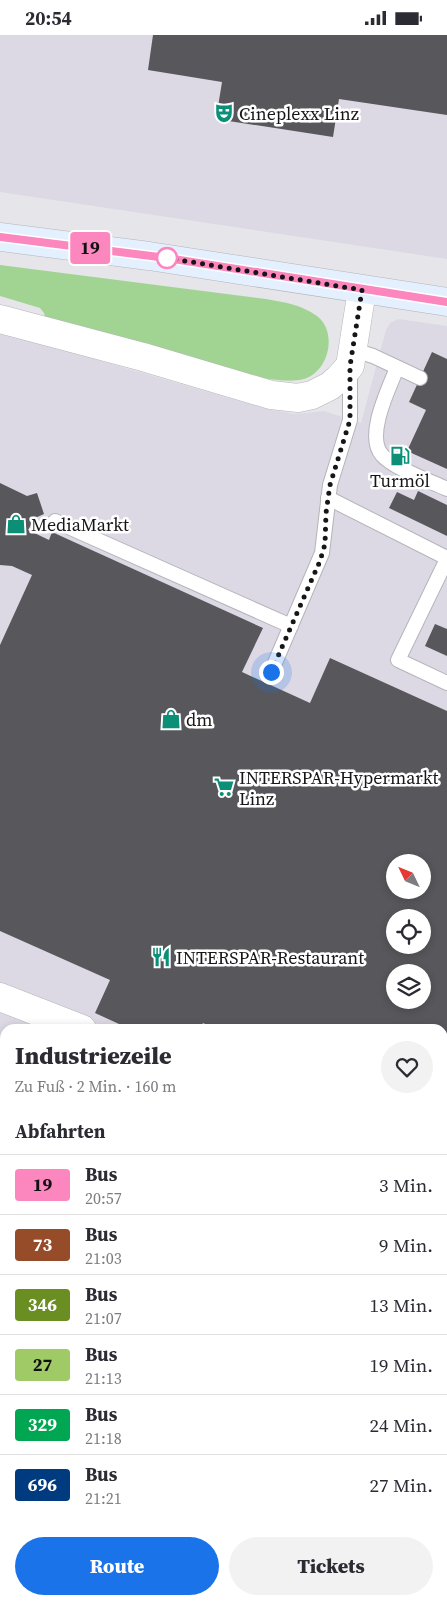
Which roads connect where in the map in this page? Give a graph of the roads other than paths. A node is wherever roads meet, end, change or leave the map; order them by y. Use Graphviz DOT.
graph roads {
  1 [pos="0,237"];
  2 [pos="362,290"];
  3 [pos="447,302"];
  4 [pos="0,319"];
  5 [pos="352,358"];
  6 [pos="398,368"];
  7 [pos="420,378"];
  8 [pos="447,489"];
  9 [pos="328,499"];
  10 [pos="55,521"];
  11 [pos="447,559"];
  12 [pos="291,627"];
  13 [pos="271,672"];
  14 [pos="447,683"];
  15 [pos="0,997"];
  16 [pos="69,1024"];
  1 -- 2 [label="main road"];
  2 -- 3 [label="main road"];
  2 -- 5 [label="street"];
  4 -- 5 [label="street"];
  5 -- 6 [label="lane"];
  5 -- 9 [label="lane"];
  6 -- 7 [label="lane"];
  6 -- 8 [label="lane"];
  9 -- 11 [label="lane"];
  9 -- 12 [label="lane"];
  10 -- 12 [label="lane"];
  11 -- 14 [label="lane"];
  12 -- 13 [label="lane"];
  15 -- 16 [label="street"];
}
